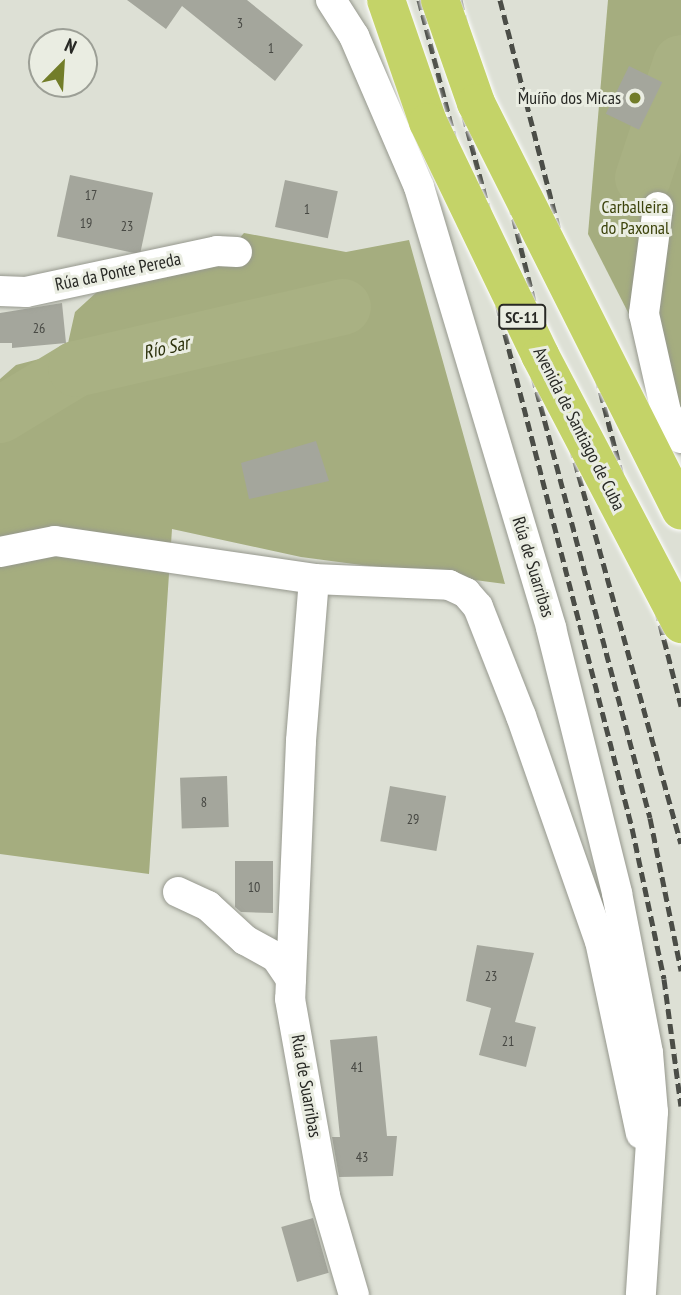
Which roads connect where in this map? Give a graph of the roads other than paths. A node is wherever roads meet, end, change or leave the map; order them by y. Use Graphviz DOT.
graph roads {
  1 [pos="331,0"];
  2 [pos="386,0"];
  3 [pos="440,0"];
  4 [pos="658,206"];
  5 [pos="237,252"];
  6 [pos="0,291"];
  7 [pos="681,438"];
  8 [pos="681,510"];
  9 [pos="0,552"];
  10 [pos="314,579"];
  11 [pos="681,624"];
  12 [pos="178,892"];
  13 [pos="291,979"];
  14 [pos="651,1157"];
  15 [pos="354,1295"];
  16 [pos="641,1295"];
  1 -- 14 [label="street, Rúa de Suarribas"];
  2 -- 11 [label="highway, Avenida de Santiago de Cuba / SC-11, bridge"];
  3 -- 8 [label="highway, bridge"];
  4 -- 7 [label="street"];
  5 -- 6 [label="street, Rúa da Ponte Pereda"];
  9 -- 10 [label="street, Rúa de Suarribas"];
  10 -- 13 [label="street, Rúa de Suarribas"];
  10 -- 14 [label="street, Rúa de Suarribas"];
  12 -- 13 [label="street"];
  13 -- 15 [label="street, Rúa de Suarribas"];
  14 -- 16 [label="street, Rúa de Suarribas"];
}
